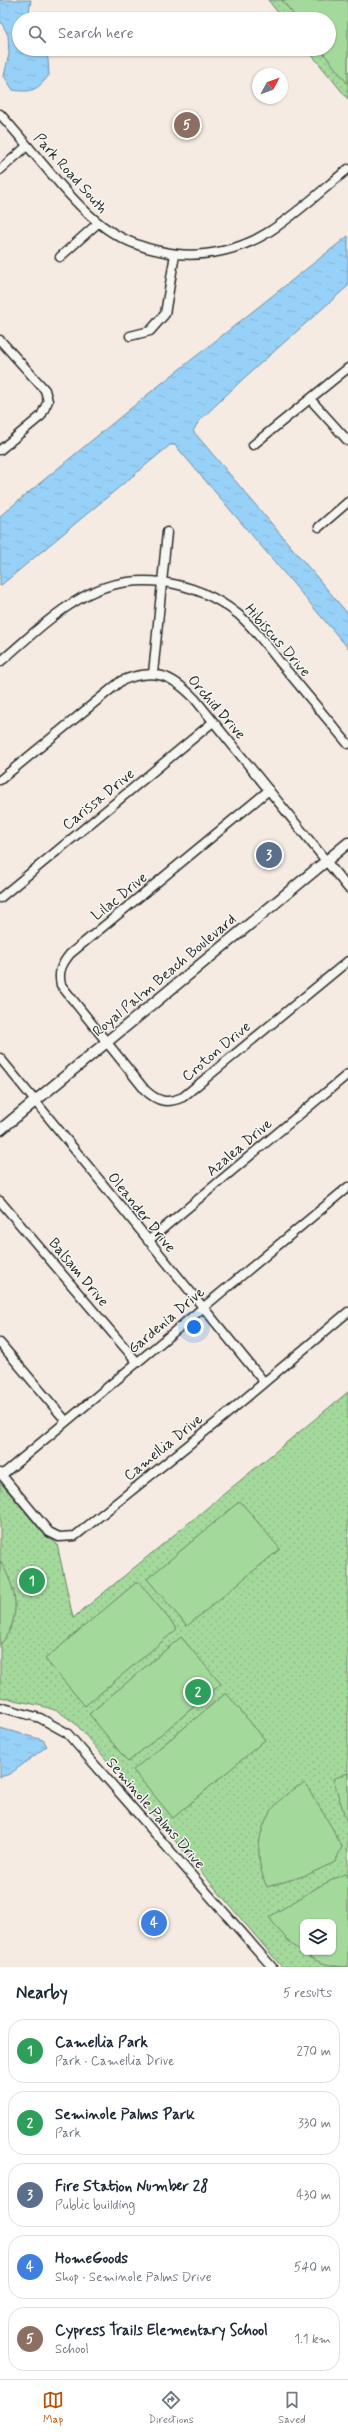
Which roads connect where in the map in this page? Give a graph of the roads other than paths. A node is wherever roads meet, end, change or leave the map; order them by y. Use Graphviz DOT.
graph roads {
  1 [pos="0,114"];
  2 [pos="27,146"];
  3 [pos="348,169"];
  4 [pos="0,170"];
  5 [pos="98,224"];
  6 [pos="175,254"];
  7 [pos="60,257"];
  8 [pos="130,336"];
  9 [pos="0,340"];
  10 [pos="348,368"];
  11 [pos="310,398"];
  12 [pos="348,441"];
  13 [pos="253,445"];
  14 [pos="0,450"];
  15 [pos="348,502"];
  16 [pos="319,527"];
  17 [pos="167,532"];
  18 [pos="161,582"];
  19 [pos="0,662"];
  20 [pos="153,674"];
  21 [pos="213,722"];
  22 [pos="348,744"];
  23 [pos="0,780"];
  24 [pos="269,790"];
  25 [pos="348,843"];
  26 [pos="326,861"];
  27 [pos="348,888"];
  28 [pos="0,898"];
  29 [pos="348,960"];
  30 [pos="106,1043"];
  31 [pos="0,1058"];
  32 [pos="348,1074"];
  33 [pos="36,1101"];
  34 [pos="0,1130"];
  35 [pos="348,1187"];
  36 [pos="0,1201"];
  37 [pos="148,1242"];
  38 [pos="203,1307"];
  39 [pos="348,1312"];
  40 [pos="0,1343"];
  41 [pos="137,1362"];
  42 [pos="264,1382"];
  43 [pos="66,1421"];
  44 [pos="1,1474"];
  45 [pos="0,1707"];
  46 [pos="272,1967"];
  1 -- 2 [label="street, Park Road South"];
  2 -- 4 [label="street"];
  2 -- 5 [label="street, Park Road South"];
  3 -- 6 [label="street, Park Road South"];
  5 -- 6 [label="street, Park Road South"];
  5 -- 7 [label="street"];
  6 -- 8 [label="street"];
  9 -- 14 [label="street"];
  10 -- 11 [label="street"];
  11 -- 12 [label="street"];
  11 -- 13 [label="street"];
  15 -- 16 [label="street"];
  17 -- 18 [label="street"];
  18 -- 19 [label="street, Hibiscus Drive"];
  18 -- 20 [label="street"];
  18 -- 22 [label="street, Hibiscus Drive"];
  20 -- 21 [label="street, Orchid Drive"];
  20 -- 23 [label="street, Orchid Drive"];
  21 -- 24 [label="street, Orchid Drive"];
  21 -- 28 [label="street, Carissa Drive"];
  24 -- 26 [label="street, Orchid Drive"];
  24 -- 30 [label="street, Lilac Drive"];
  25 -- 26 [label="street, Royal Palm Beach Boulevard"];
  26 -- 27 [label="street"];
  26 -- 30 [label="street, Royal Palm Beach Boulevard"];
  29 -- 30 [label="street, Croton Drive"];
  30 -- 33 [label="street, Royal Palm Beach Boulevard"];
  31 -- 33 [label="street, Oleander Drive"];
  32 -- 37 [label="street, Azalea Drive"];
  33 -- 34 [label="street, Royal Palm Beach Boulevard"];
  33 -- 37 [label="street, Oleander Drive"];
  35 -- 38 [label="street, Gardenia Drive"];
  36 -- 41 [label="street, Balsam Drive"];
  37 -- 38 [label="street, Oleander Drive"];
  38 -- 41 [label="street, Gardenia Drive"];
  38 -- 42 [label="street, Oleander Drive"];
  39 -- 42 [label="street, Camellia Drive"];
  40 -- 43 [label="street"];
  41 -- 43 [label="street, Gardenia Drive"];
  42 -- 44 [label="street, Camellia Drive"];
  43 -- 44 [label="street, Gardenia Drive"];
  45 -- 46 [label="street, Seminole Palms Drive"];
}
